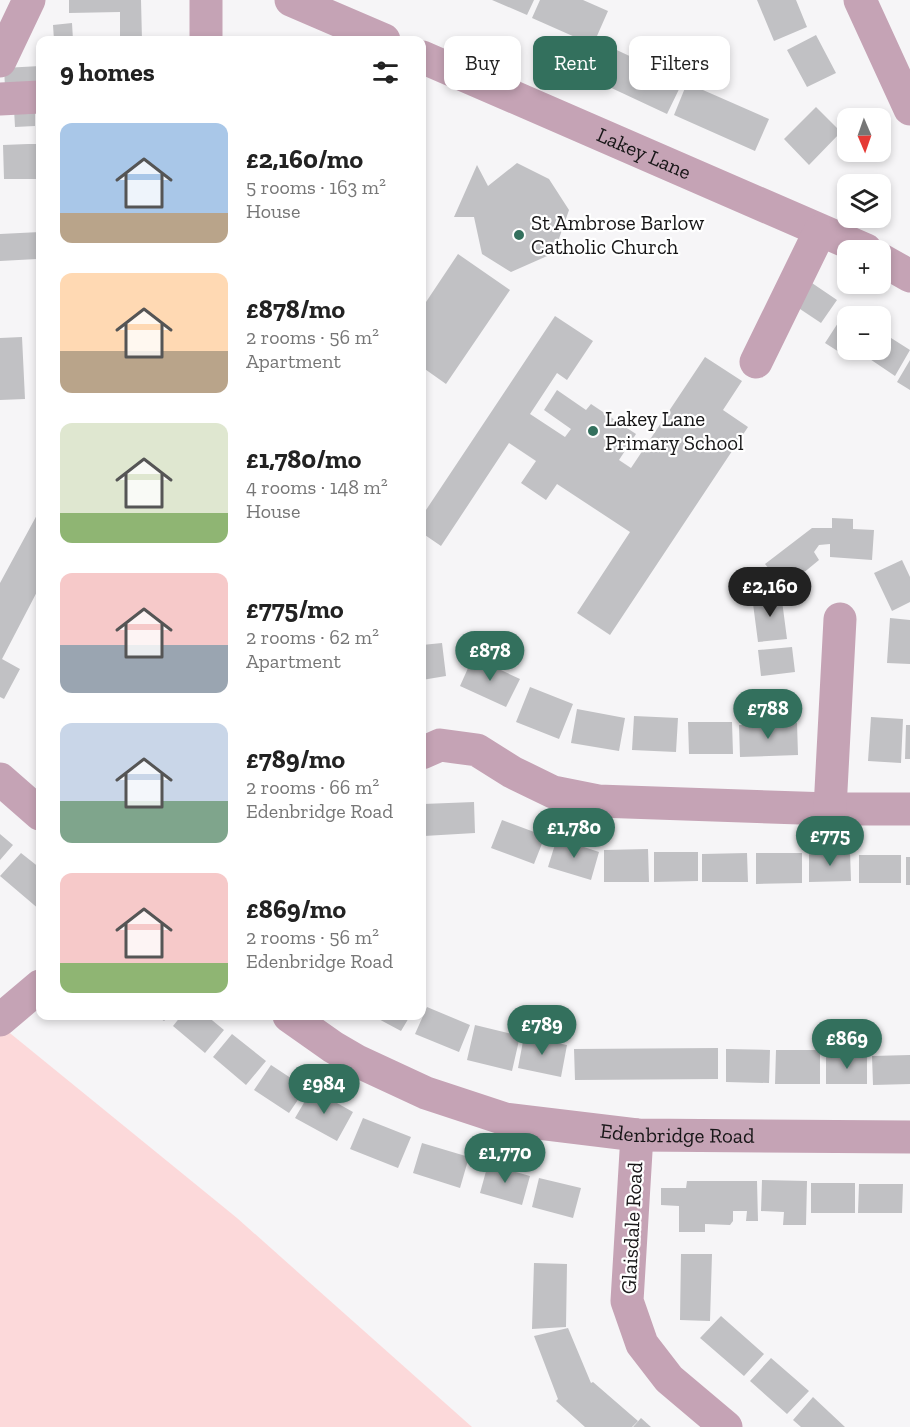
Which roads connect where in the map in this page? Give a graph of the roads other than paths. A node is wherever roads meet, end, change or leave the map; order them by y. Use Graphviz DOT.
graph roads {
  1 [pos="29,0"];
  2 [pos="206,0"];
  3 [pos="291,0"];
  4 [pos="860,0"];
  5 [pos="206,36"];
  6 [pos="375,36"];
  7 [pos="426,59"];
  8 [pos="0,61"];
  9 [pos="36,98"];
  10 [pos="0,99"];
  11 [pos="910,109"];
  12 [pos="820,231"];
  13 [pos="842,240"];
  14 [pos="891,265"];
  15 [pos="910,276"];
  16 [pos="756,362"];
  17 [pos="840,619"];
  18 [pos="426,751"];
  19 [pos="0,779"];
  20 [pos="830,809"];
  21 [pos="910,809"];
  22 [pos="36,810"];
  23 [pos="36,989"];
  24 [pos="0,1020"];
  25 [pos="295,1020"];
  26 [pos="637,1135"];
  27 [pos="910,1137"];
  28 [pos="726,1427"];
  1 -- 8 [label="street"];
  2 -- 5 [label="street"];
  3 -- 6 [label="street"];
  4 -- 11 [label="street"];
  7 -- 12 [label="street, Lakey Lane"];
  9 -- 10 [label="street"];
  12 -- 13 [label="street, Lakey Lane"];
  12 -- 16 [label="street"];
  14 -- 15 [label="street"];
  17 -- 20 [label="street"];
  18 -- 20 [label="street"];
  19 -- 22 [label="street"];
  20 -- 21 [label="street"];
  23 -- 24 [label="street"];
  25 -- 26 [label="street, Edenbridge Road"];
  26 -- 27 [label="street, Edenbridge Road"];
  26 -- 28 [label="street, Glaisdale Road"];
}
